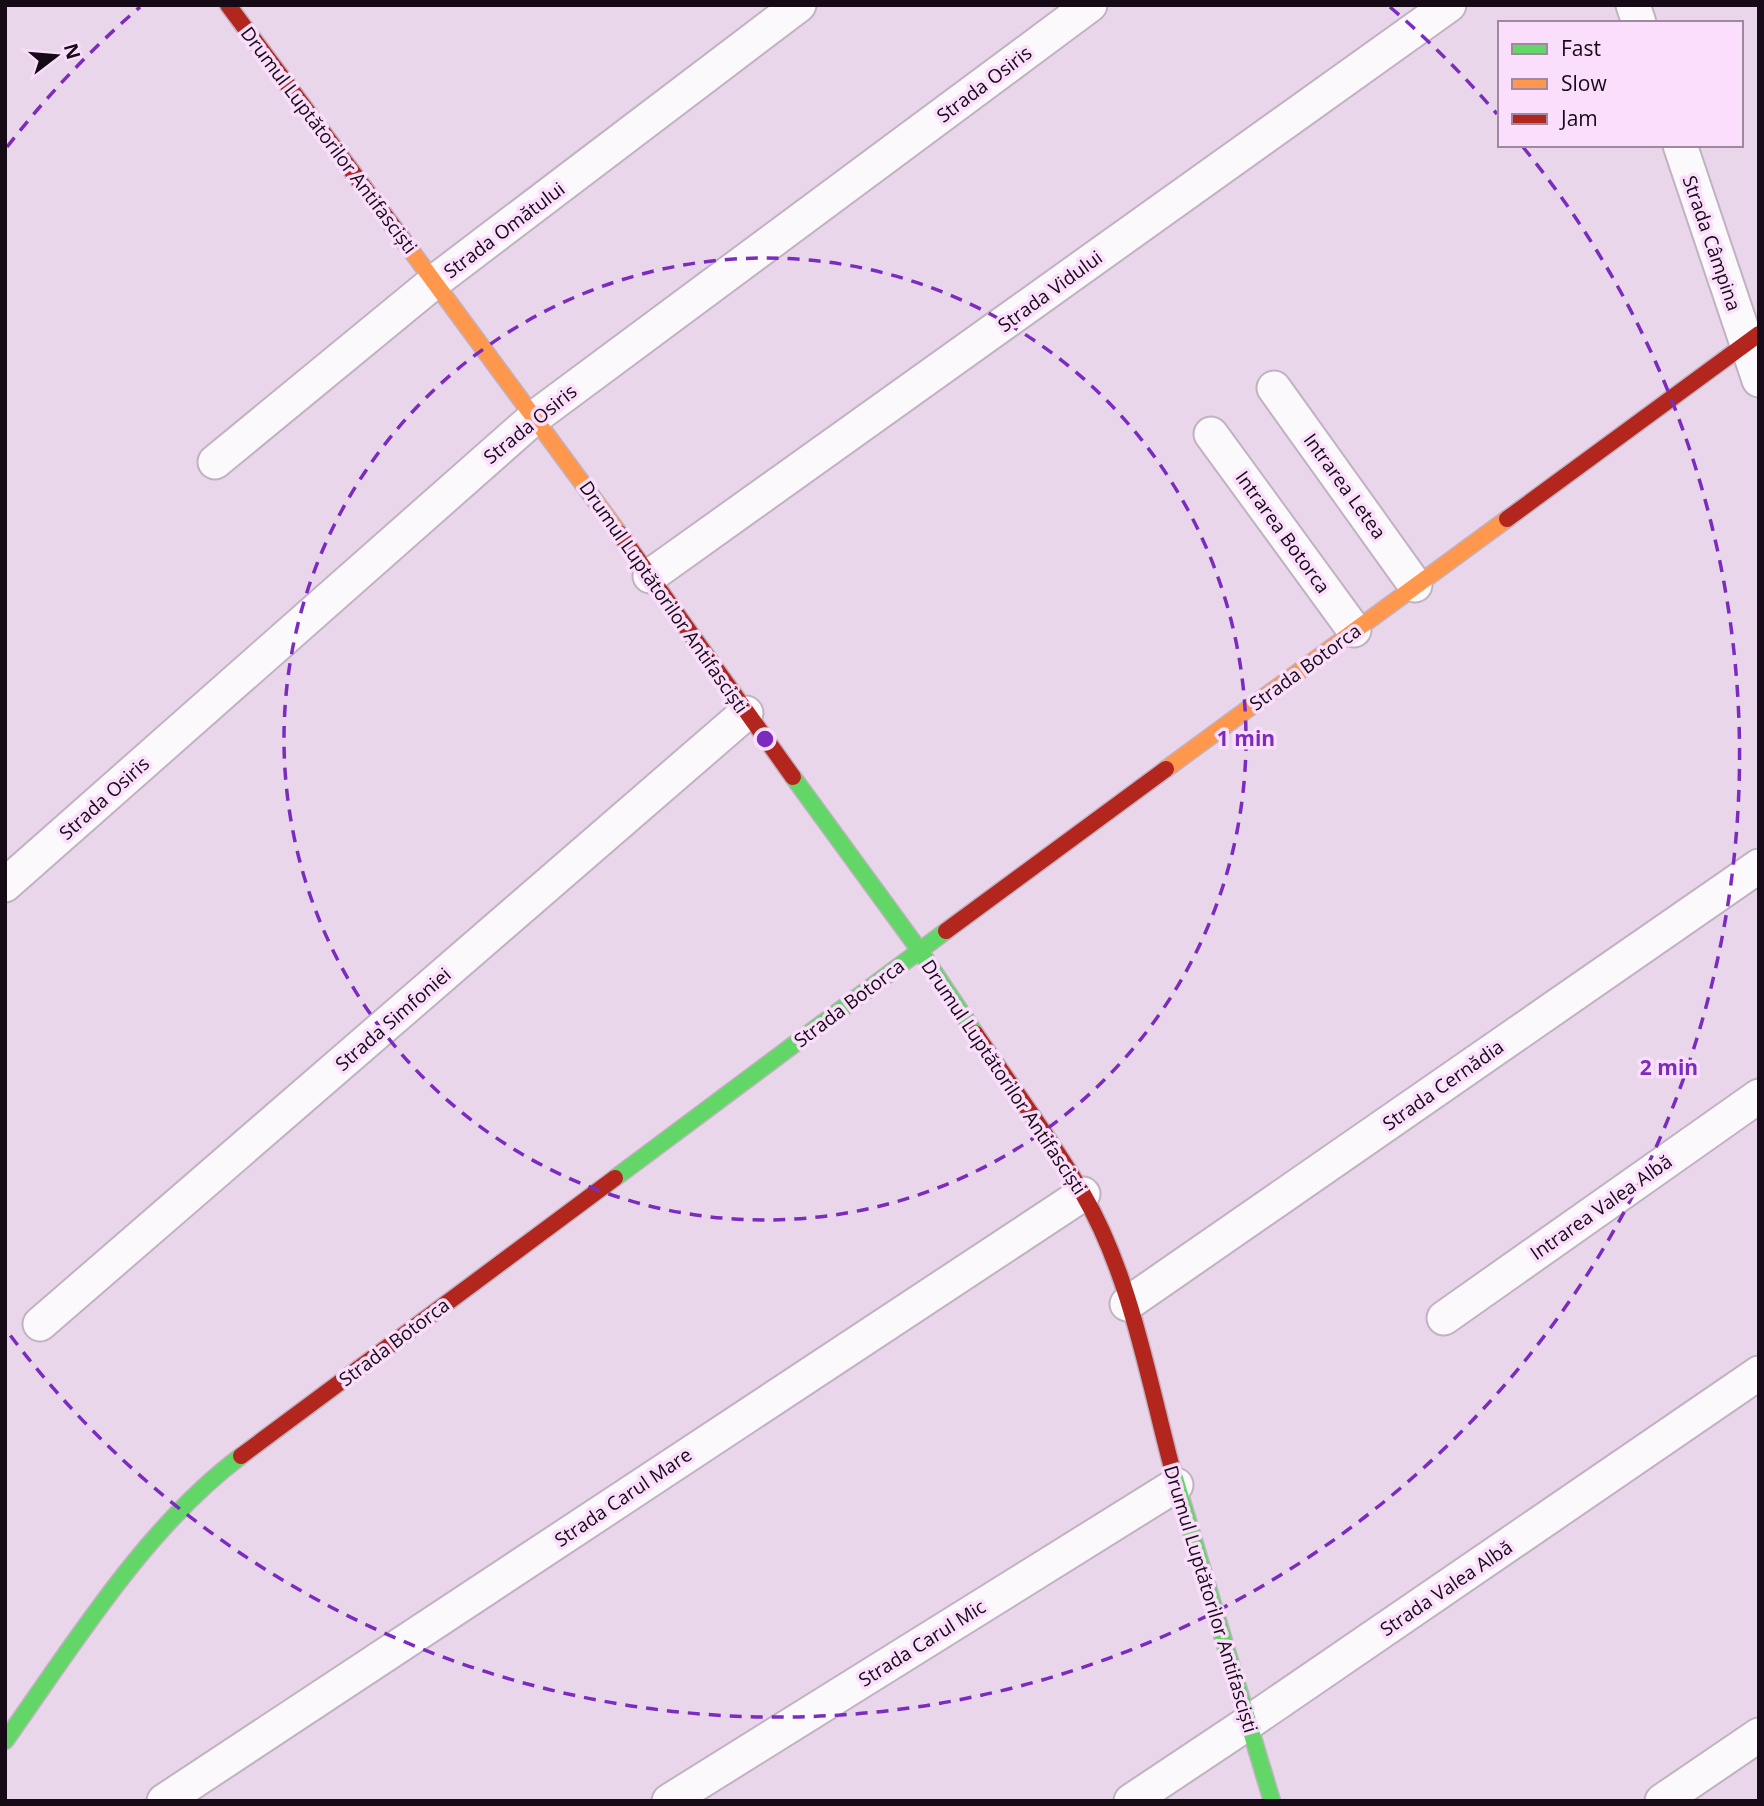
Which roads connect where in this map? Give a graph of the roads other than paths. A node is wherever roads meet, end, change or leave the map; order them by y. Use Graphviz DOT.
graph roads {
  1 [pos="228,5"];
  2 [pos="799,5"];
  3 [pos="1090,5"];
  4 [pos="1449,5"];
  5 [pos="1681,147"];
  6 [pos="434,282"];
  7 [pos="1752,339"];
  8 [pos="1759,380"];
  9 [pos="1274,388"];
  10 [pos="535,417"];
  11 [pos="1211,434"];
  12 [pos="215,462"];
  13 [pos="650,576"];
  14 [pos="1415,585"];
  15 [pos="1354,630"];
  16 [pos="746,713"];
  17 [pos="1759,866"];
  18 [pos="5,886"];
  19 [pos="920,951"];
  20 [pos="1759,1096"];
  21 [pos="1083,1194"];
  22 [pos="1128,1304"];
  23 [pos="1444,1318"];
  24 [pos="40,1324"];
  25 [pos="1759,1373"];
  26 [pos="1176,1485"];
  27 [pos="1248,1723"];
  28 [pos="1759,1735"];
  29 [pos="5,1741"];
  30 [pos="163,1801"];
  31 [pos="669,1801"];
  32 [pos="1131,1801"];
  33 [pos="1272,1801"];
  34 [pos="1662,1801"];
  1 -- 6 [label="street, Drumul Luptătorilor Antifasciști"];
  2 -- 6 [label="street, Strada Omătului"];
  3 -- 10 [label="street, Strada Osiris"];
  4 -- 13 [label="street, Strada Vidului"];
  5 -- 7 [label="street, Strada Câmpina"];
  6 -- 10 [label="street, Drumul Luptătorilor Antifasciști"];
  6 -- 12 [label="street, Strada Omătului"];
  7 -- 8 [label="street, Strada Câmpina"];
  7 -- 14 [label="street, Strada Botorca"];
  9 -- 14 [label="street, Intrarea Letea"];
  10 -- 13 [label="street, Drumul Luptătorilor Antifasciști"];
  10 -- 18 [label="street, Strada Osiris"];
  11 -- 15 [label="street, Intrarea Botorca"];
  13 -- 16 [label="street, Drumul Luptătorilor Antifasciști"];
  14 -- 15 [label="street, Strada Botorca"];
  15 -- 19 [label="street, Strada Botorca"];
  16 -- 19 [label="street, Drumul Luptătorilor Antifasciști"];
  16 -- 24 [label="street, Strada Simfoniei"];
  17 -- 22 [label="street, Strada Cernădia"];
  19 -- 21 [label="street, Drumul Luptătorilor Antifasciști"];
  19 -- 29 [label="street, Strada Botorca"];
  20 -- 23 [label="street, Intrarea Valea Albă"];
  21 -- 22 [label="street, Drumul Luptătorilor Antifasciști"];
  21 -- 30 [label="street, Strada Carul Mare"];
  22 -- 26 [label="street, Drumul Luptătorilor Antifasciști"];
  25 -- 27 [label="street, Strada Valea Albă"];
  26 -- 27 [label="street, Drumul Luptătorilor Antifasciști"];
  26 -- 31 [label="street, Strada Carul Mic"];
  27 -- 32 [label="street, Strada Valea Albă"];
  27 -- 33 [label="street, Drumul Luptătorilor Antifasciști"];
  28 -- 34 [label="street"];
}
